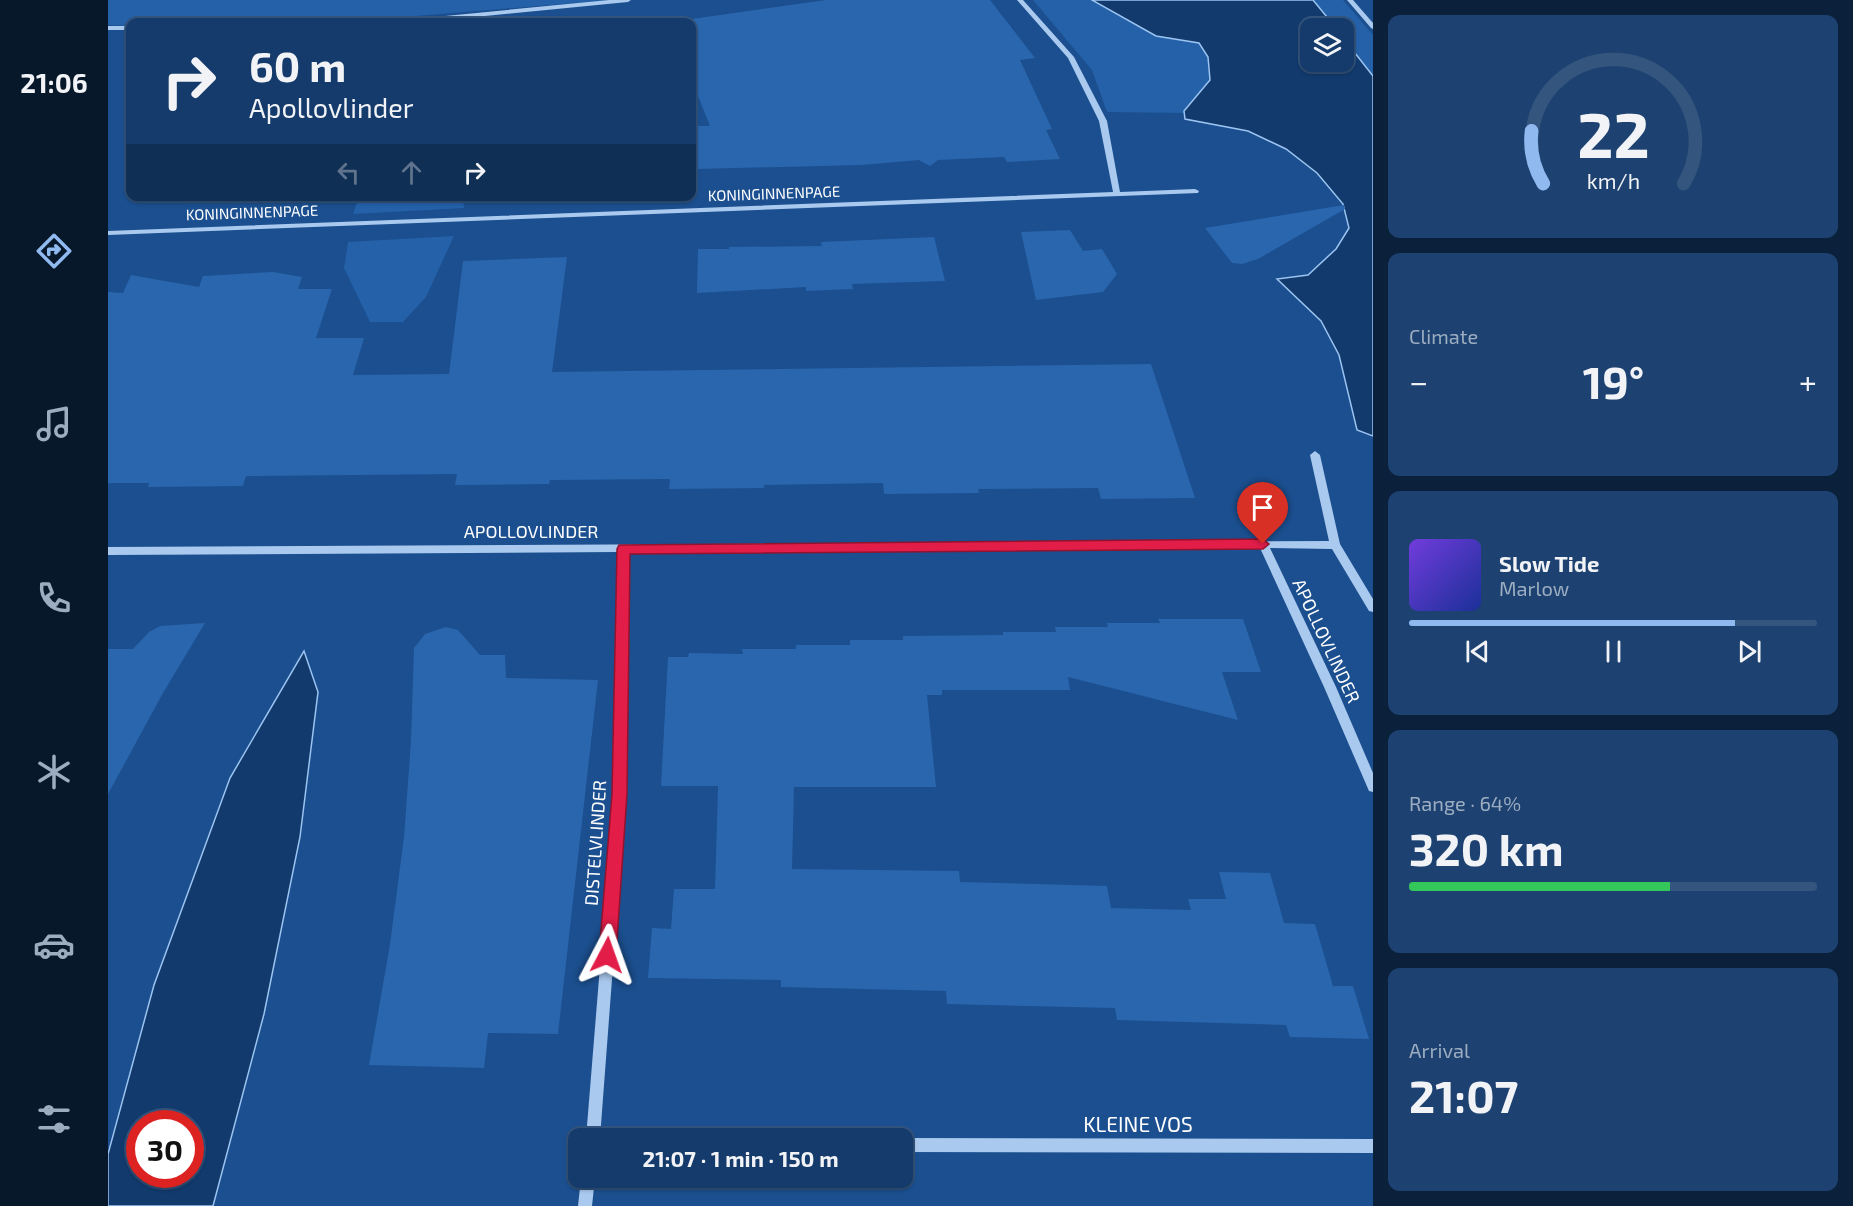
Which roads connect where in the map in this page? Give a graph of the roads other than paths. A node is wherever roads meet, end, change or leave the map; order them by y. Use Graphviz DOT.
graph roads {
  1 [pos="628,0"];
  2 [pos="1020,0"];
  3 [pos="1350,0"];
  4 [pos="445,18"];
  5 [pos="1373,27"];
  6 [pos="108,28"];
  7 [pos="126,28"];
  8 [pos="1195,191"];
  9 [pos="1117,194"];
  10 [pos="108,233"];
  11 [pos="1315,454"];
  12 [pos="1263,544"];
  13 [pos="1335,545"];
  14 [pos="623,549"];
  15 [pos="108,551"];
  16 [pos="1373,608"];
  17 [pos="1373,787"];
  18 [pos="594,1128"];
  19 [pos="913,1145"];
  20 [pos="1373,1146"];
  21 [pos="587,1188"];
  22 [pos="585,1206"];
  1 -- 4 [label="street"];
  2 -- 9 [label="street"];
  3 -- 5 [label="street"];
  6 -- 7 [label="street"];
  8 -- 9 [label="street, KONINGINNENPAGE"];
  9 -- 10 [label="street, KONINGINNENPAGE"];
  11 -- 13 [label="street"];
  12 -- 13 [label="street"];
  12 -- 14 [label="street, APOLLOVLINDER"];
  12 -- 17 [label="street, APOLLOVLINDER"];
  13 -- 16 [label="street"];
  14 -- 15 [label="street, APOLLOVLINDER"];
  14 -- 18 [label="street, DISTELVLINDER"];
  19 -- 20 [label="street, KLEINE VOS"];
  21 -- 22 [label="street"];
}
